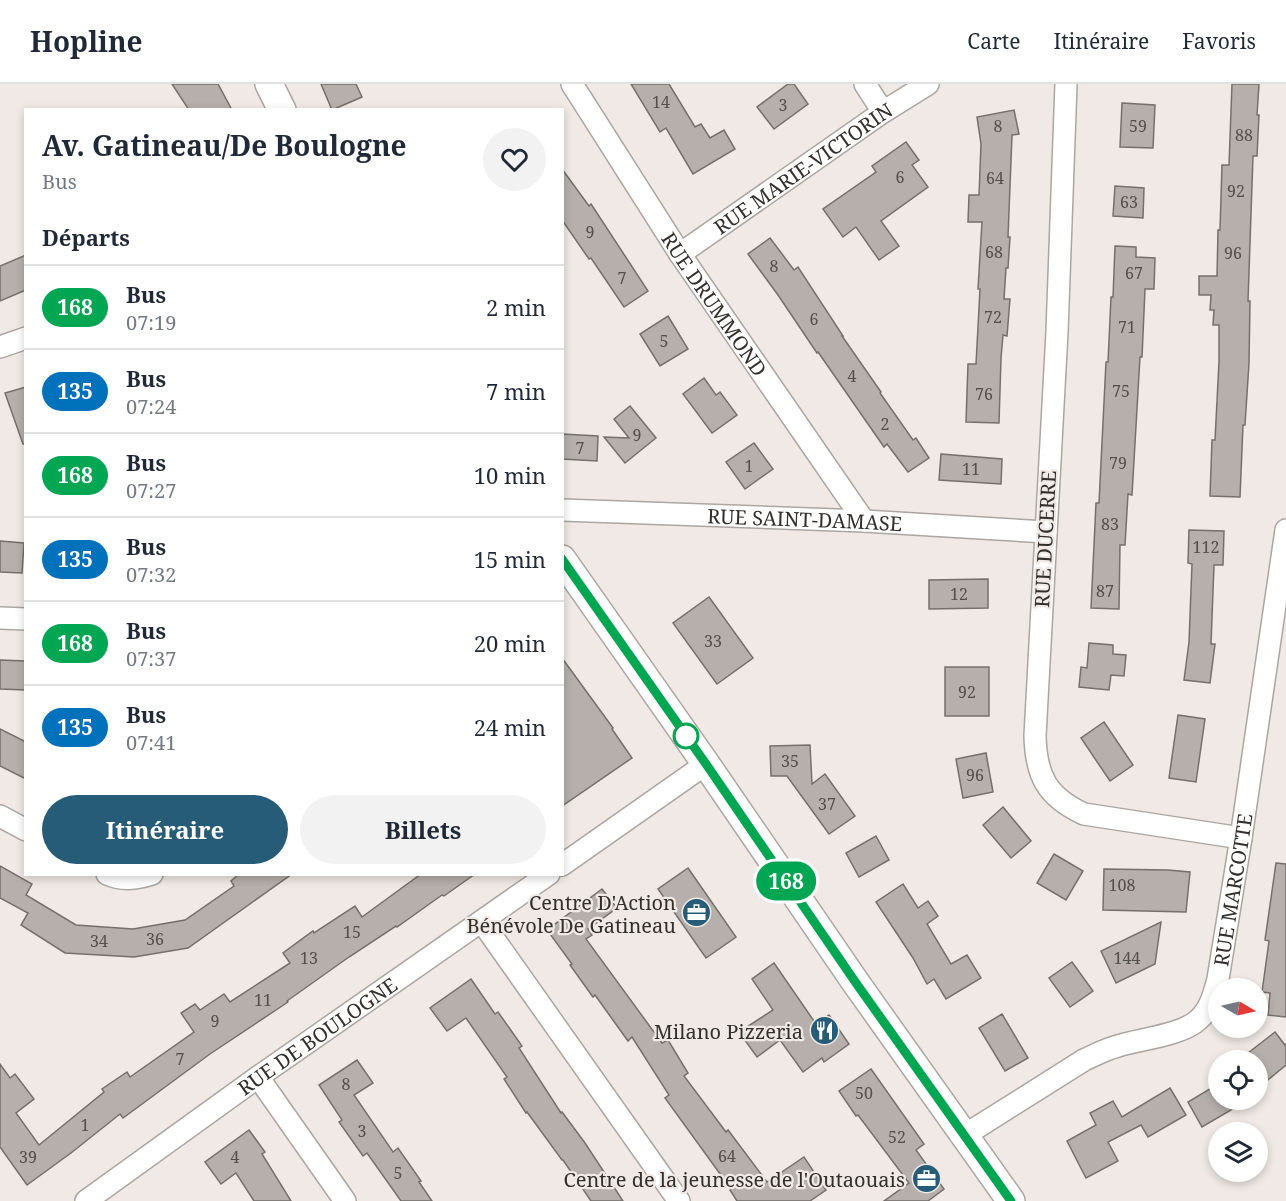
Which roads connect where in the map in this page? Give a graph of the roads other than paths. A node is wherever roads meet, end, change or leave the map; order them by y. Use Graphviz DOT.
graph roads {
  1 [pos="269,84"];
  2 [pos="572,84"];
  3 [pos="865,84"];
  4 [pos="928,84"];
  5 [pos="1066,84"];
  6 [pos="281,108"];
  7 [pos="883,112"];
  8 [pos="680,254"];
  9 [pos="24,339"];
  10 [pos="0,347"];
  11 [pos="564,510"];
  12 [pos="864,521"];
  13 [pos="1286,530"];
  14 [pos="1046,532"];
  15 [pos="564,562"];
  16 [pos="0,618"];
  17 [pos="24,619"];
  18 [pos="706,764"];
  19 [pos="0,816"];
  20 [pos="24,829"];
  21 [pos="1241,838"];
  22 [pos="564,864"];
  23 [pos="110,876"];
  24 [pos="142,876"];
  25 [pos="546,876"];
  26 [pos="482,922"];
  27 [pos="258,1077"];
  28 [pos="965,1135"];
  29 [pos="86,1201"];
  30 [pos="345,1201"];
  31 [pos="679,1201"];
  32 [pos="1011,1201"];
  1 -- 6 [label="street"];
  2 -- 8 [label="street, RUE DRUMMOND"];
  3 -- 7 [label="street"];
  4 -- 7 [label="street, RUE MARIE-VICTORIN"];
  5 -- 14 [label="street, RUE DUCERRE"];
  7 -- 8 [label="street, RUE MARIE-VICTORIN"];
  8 -- 12 [label="street, RUE DRUMMOND"];
  9 -- 10 [label="street"];
  11 -- 12 [label="street, RUE SAINT-DAMASE"];
  12 -- 14 [label="street, RUE SAINT-DAMASE"];
  13 -- 21 [label="street, RUE MARCOTTE"];
  14 -- 21 [label="street, RUE DUCERRE"];
  15 -- 18 [label="street"];
  16 -- 17 [label="street"];
  18 -- 22 [label="street"];
  18 -- 28 [label="street"];
  19 -- 20 [label="street"];
  21 -- 28 [label="street, RUE MARCOTTE"];
  23 -- 24 [label="street"];
  25 -- 26 [label="street, RUE DE BOULOGNE"];
  26 -- 27 [label="street, RUE DE BOULOGNE"];
  26 -- 31 [label="street"];
  27 -- 29 [label="street, RUE DE BOULOGNE"];
  27 -- 30 [label="street"];
  28 -- 32 [label="street"];
}
